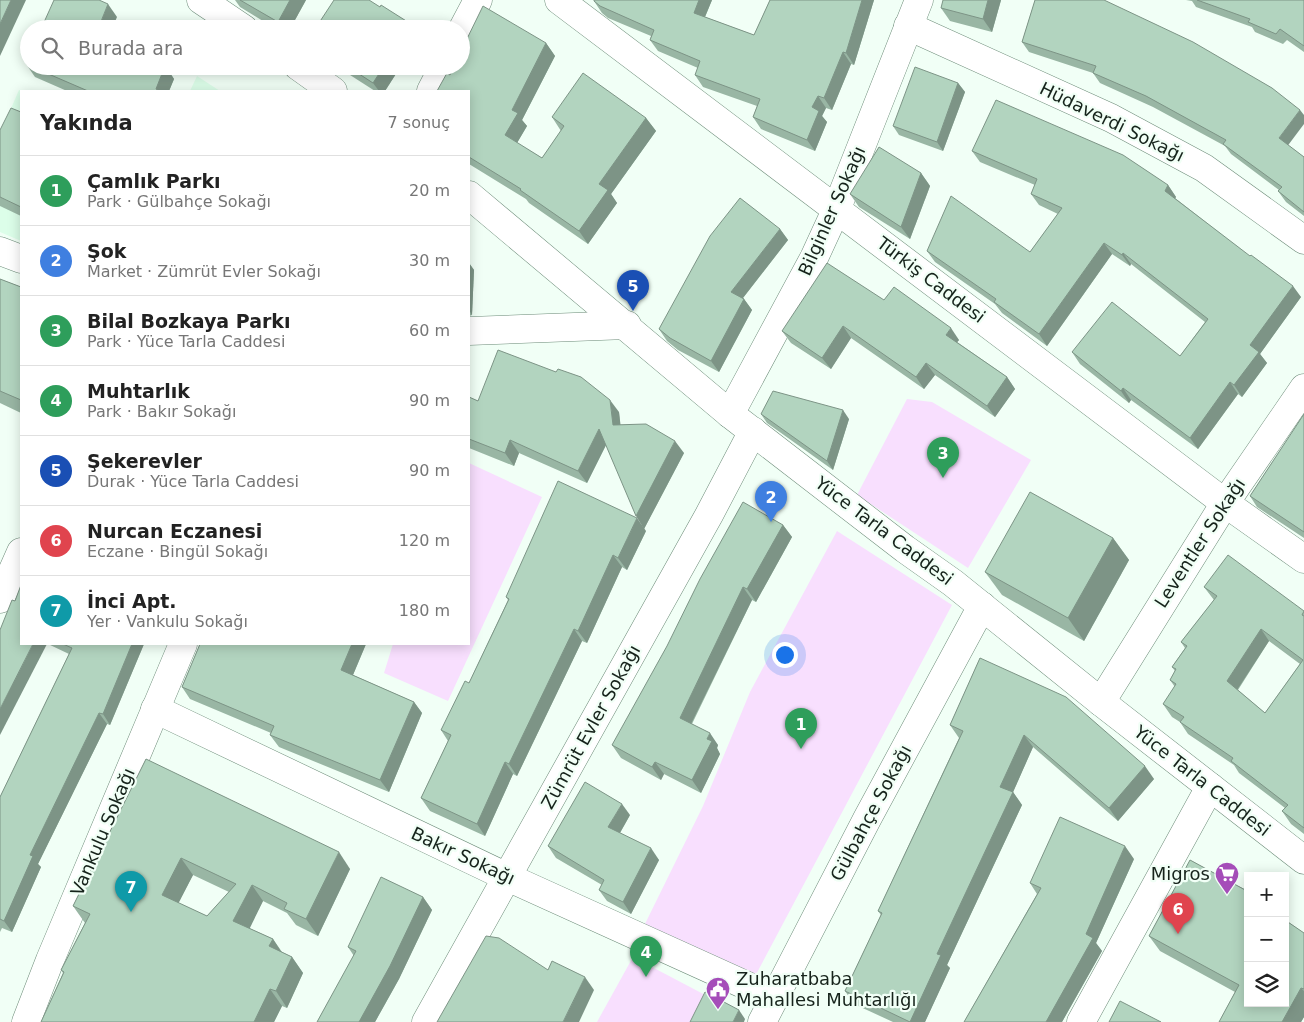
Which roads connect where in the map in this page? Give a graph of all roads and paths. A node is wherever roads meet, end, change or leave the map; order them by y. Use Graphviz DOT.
graph roads {
  1 [pos="201,0"];
  2 [pos="478,0"];
  3 [pos="560,0"];
  4 [pos="918,0"];
  5 [pos="231,20"];
  6 [pos="467,20"];
  7 [pos="908,26"];
  8 [pos="311,75"];
  9 [pos="439,75"];
  10 [pos="332,90"];
  11 [pos="431,90"];
  12 [pos="470,196"];
  13 [pos="837,208"];
  14 [pos="1304,240"];
  15 [pos="0,251"];
  16 [pos="20,259"];
  17 [pos="627,326"];
  18 [pos="470,331"];
  19 [pos="1304,388"];
  20 [pos="730,414"];
  21 [pos="753,431"];
  22 [pos="1225,503"];
  23 [pos="14,550"];
  24 [pos="1304,559"];
  25 [pos="0,599"];
  26 [pos="982,606"];
  27 [pos="183,645"];
  28 [pos="1101,702"];
  29 [pos="154,709"];
  30 [pos="1210,787"];
  31 [pos="1304,860"];
  32 [pos="507,877"];
  33 [pos="774,998"];
  34 [pos="26,1022"];
  35 [pos="426,1022"];
  36 [pos="762,1022"];
  37 [pos="1081,1022"];
  1 -- 5 [label="street"];
  2 -- 6 [label="street"];
  3 -- 13 [label="street, Türkiş Caddesi"];
  4 -- 7 [label="street, Bilginler Sokağı"];
  7 -- 13 [label="street, Bilginler Sokağı"];
  7 -- 14 [label="street, Hüdaverdi Sokağı"];
  8 -- 10 [label="street"];
  9 -- 11 [label="street"];
  12 -- 17 [label="street, Yüce Tarla Caddesi"];
  13 -- 20 [label="street, Bilginler Sokağı"];
  13 -- 22 [label="street, Türkiş Caddesi"];
  15 -- 16 [label="street"];
  17 -- 18 [label="street"];
  17 -- 20 [label="street, Yüce Tarla Caddesi"];
  19 -- 22 [label="street, Leventler Sokağı"];
  20 -- 21 [label="street, Yüce Tarla Caddesi"];
  21 -- 26 [label="street, Yüce Tarla Caddesi"];
  21 -- 32 [label="street, Zümrüt Evler Sokağı"];
  22 -- 24 [label="street, Türkiş Caddesi"];
  22 -- 28 [label="street, Leventler Sokağı"];
  23 -- 25 [label="street"];
  26 -- 28 [label="street, Yüce Tarla Caddesi"];
  26 -- 33 [label="street, Gülbahçe Sokağı"];
  27 -- 29 [label="street, Vankulu Sokağı"];
  28 -- 30 [label="street, Yüce Tarla Caddesi"];
  29 -- 32 [label="street, Bakır Sokağı"];
  29 -- 34 [label="street, Vankulu Sokağı"];
  30 -- 31 [label="street, Yüce Tarla Caddesi"];
  30 -- 37 [label="street"];
  32 -- 33 [label="street, Bakır Sokağı"];
  32 -- 35 [label="street, Zümrüt Evler Sokağı"];
  33 -- 36 [label="street, Gülbahçe Sokağı"];
}
